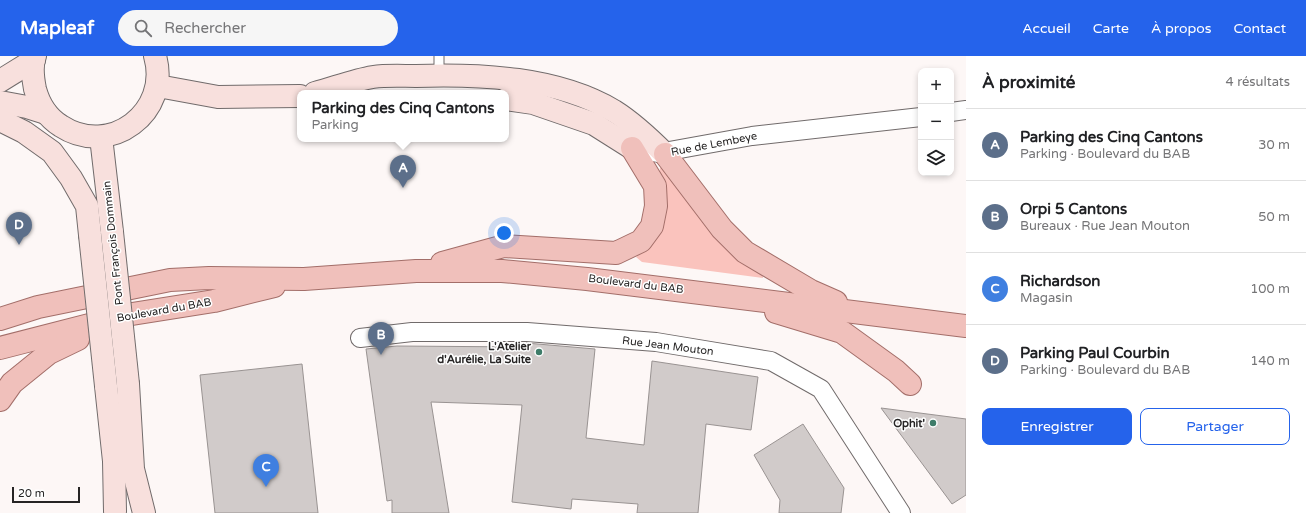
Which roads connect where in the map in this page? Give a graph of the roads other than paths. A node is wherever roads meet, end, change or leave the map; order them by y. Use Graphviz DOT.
graph roads {
  1 [pos="155,56"];
  2 [pos="35,58"];
  3 [pos="439,66"];
  4 [pos="0,81"];
  5 [pos="158,86"];
  6 [pos="326,90"];
  7 [pos="297,96"];
  8 [pos="509,100"];
  9 [pos="0,102"];
  10 [pos="966,110"];
  11 [pos="954,112"];
  12 [pos="46,113"];
  13 [pos="918,117"];
  14 [pos="0,120"];
  15 [pos="101,136"];
  16 [pos="632,148"];
  17 [pos="665,154"];
  18 [pos="416,271"];
  19 [pos="304,279"];
  20 [pos="721,294"];
  21 [pos="859,312"];
  22 [pos="132,314"];
  23 [pos="0,319"];
  24 [pos="966,326"];
  25 [pos="360,338"];
  26 [pos="0,348"];
  27 [pos="910,384"];
  28 [pos="0,400"];
  29 [pos="133,469"];
  30 [pos="114,512"];
  31 [pos="144,513"];
  32 [pos="901,513"];
  1 -- 5 [label="main road"];
  2 -- 4 [label="main road"];
  2 -- 12 [label="main road"];
  3 -- 6 [label="main road, Rue de Lembeye"];
  3 -- 17 [label="main road, Rue de Lembeye"];
  5 -- 7 [label="main road"];
  5 -- 15 [label="main road"];
  8 -- 16 [label="main road"];
  9 -- 12 [label="main road"];
  10 -- 11 [label="street"];
  12 -- 15 [label="main road"];
  13 -- 17 [label="street, Rue de Lembeye"];
  14 -- 30 [label="main road, Pont François Dommain, bridge"];
  15 -- 29 [label="main road, Pont François Dommain, bridge"];
  16 -- 17 [label="street"];
  16 -- 18 [label="main road"];
  17 -- 21 [label="main road"];
  18 -- 19 [label="main road, Boulevard du BAB"];
  18 -- 20 [label="main road, Boulevard du BAB"];
  19 -- 22 [label="main road, Boulevard du BAB"];
  19 -- 23 [label="main road, Boulevard du BAB"];
  20 -- 21 [label="main road, Boulevard du BAB"];
  20 -- 27 [label="main road"];
  21 -- 24 [label="main road, Boulevard du BAB"];
  22 -- 26 [label="main road, Boulevard du BAB"];
  22 -- 28 [label="main road"];
  25 -- 32 [label="street, Rue Jean Mouton"];
  29 -- 30 [label="main road, Pont François Dommain"];
  29 -- 31 [label="main road, Pont François Dommain"];
}
